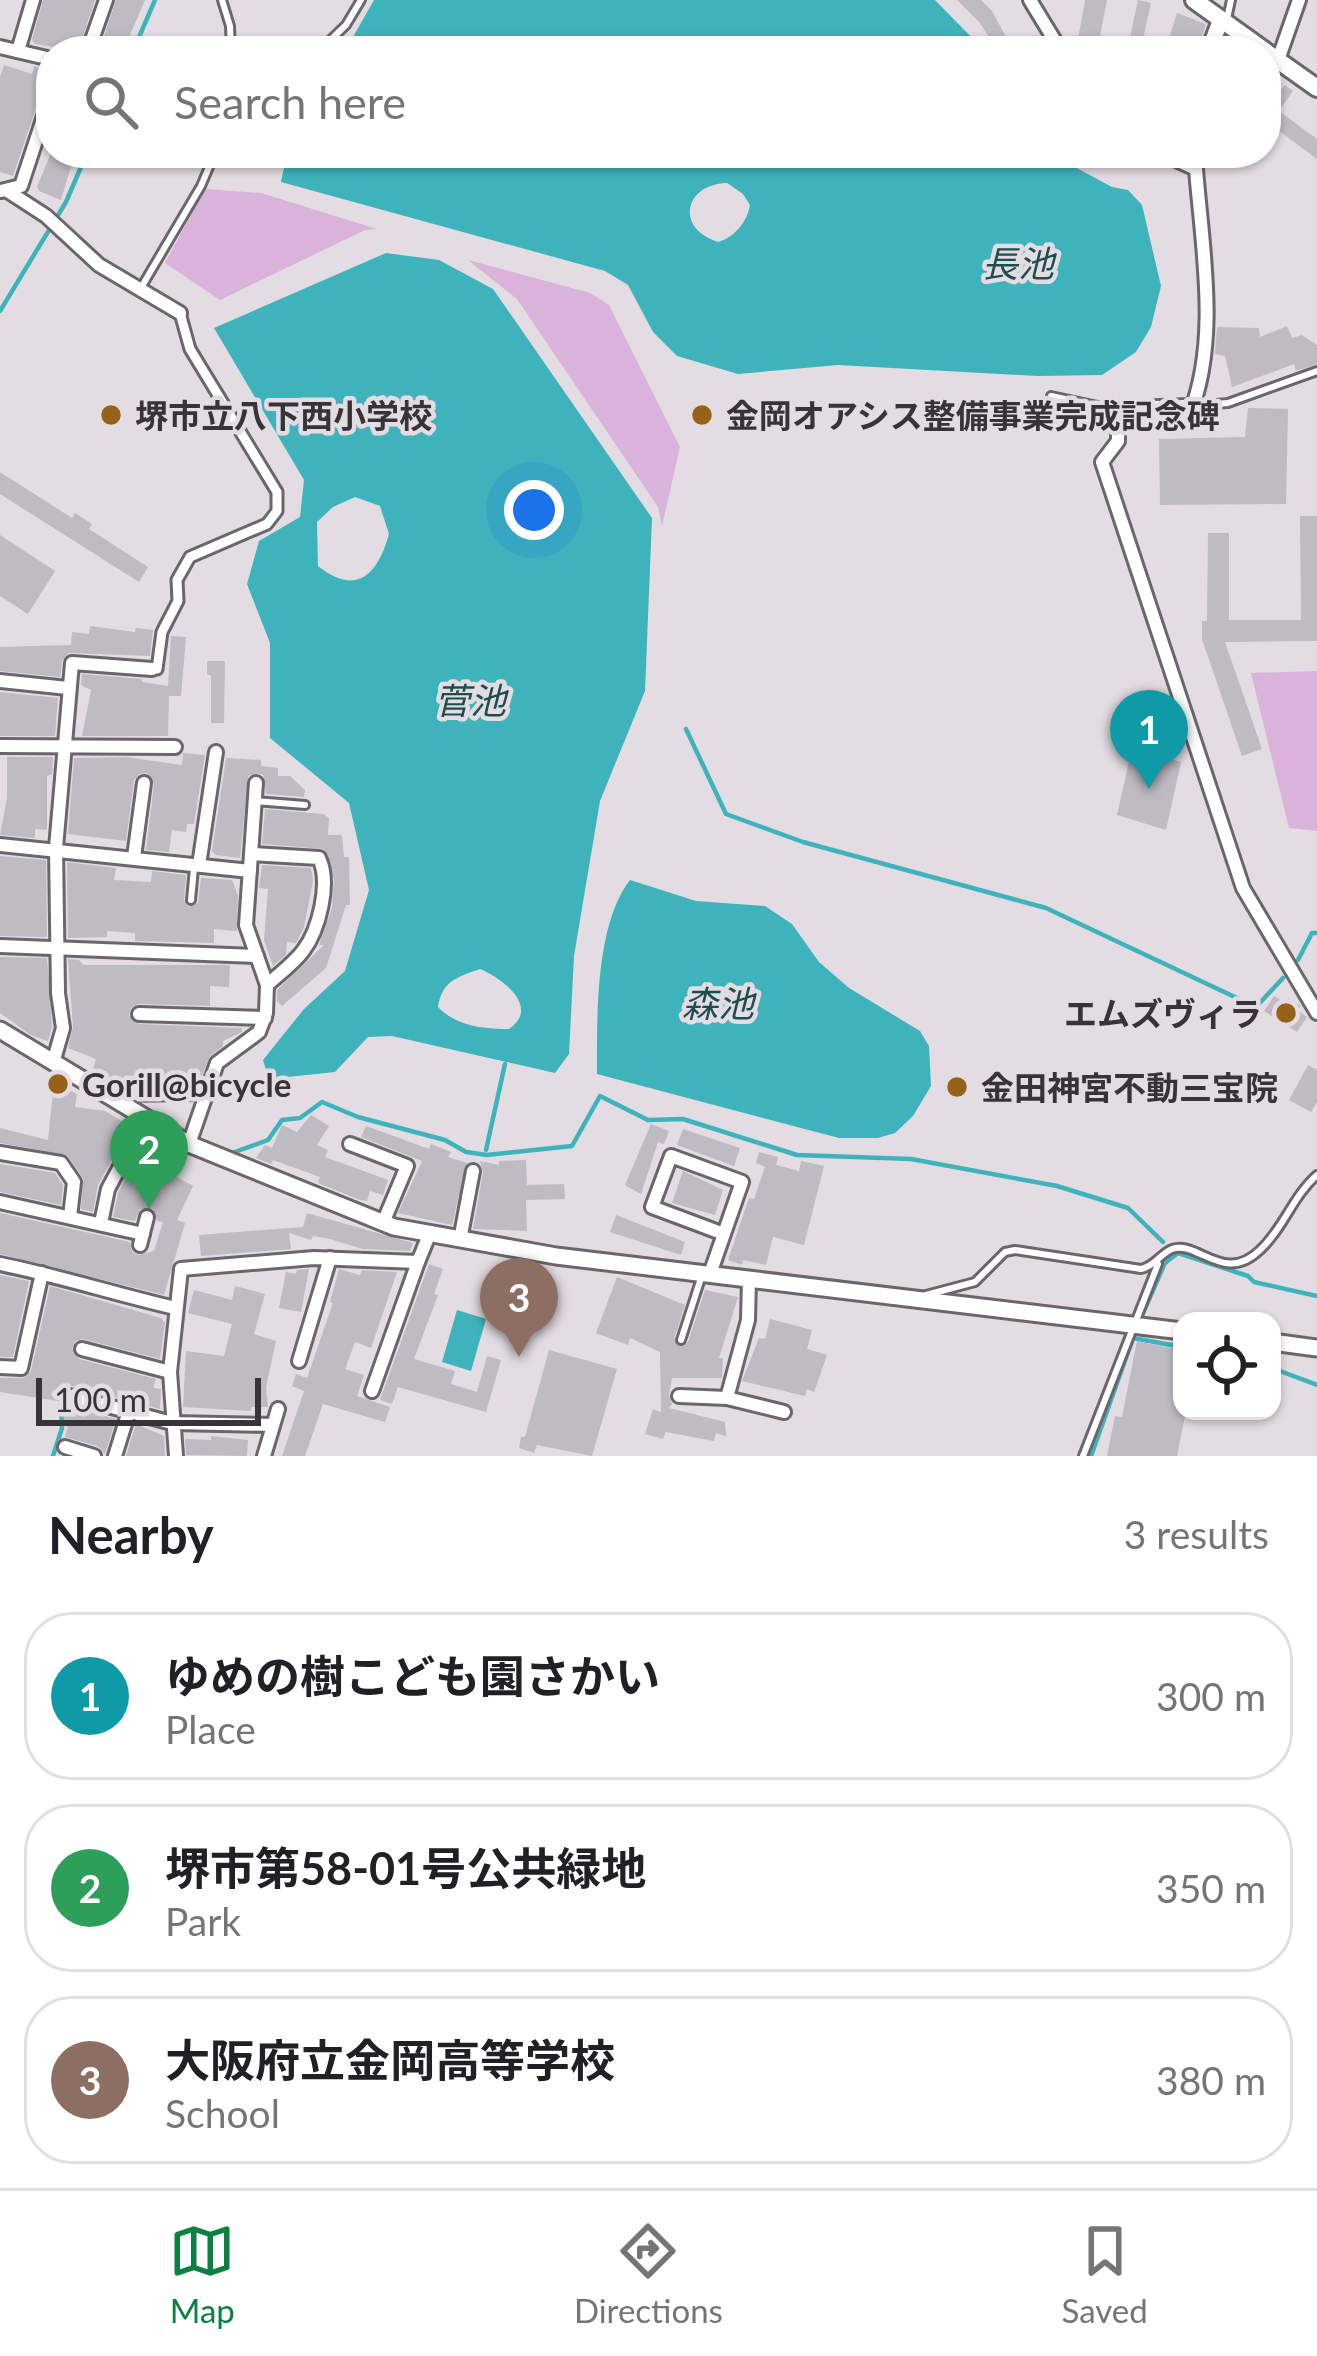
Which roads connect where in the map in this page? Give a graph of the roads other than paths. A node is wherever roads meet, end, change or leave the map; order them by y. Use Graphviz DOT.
graph roads {
  1 [pos="33,0"];
  2 [pos="106,0"];
  3 [pos="222,0"];
  4 [pos="361,0"];
  5 [pos="1030,0"];
  6 [pos="1194,0"];
  7 [pos="1231,0"];
  8 [pos="1299,0"];
  9 [pos="1223,21"];
  10 [pos="93,36"];
  11 [pos="230,36"];
  12 [pos="335,36"];
  13 [pos="1052,36"];
  14 [pos="1216,36"];
  15 [pos="1244,36"];
  16 [pos="1280,36"];
  17 [pos="0,47"];
  18 [pos="18,51"];
  19 [pos="36,55"];
  20 [pos="1281,62"];
  21 [pos="1317,88"];
  22 [pos="36,140"];
  23 [pos="209,168"];
  24 [pos="1194,168"];
  25 [pos="3,190"];
  26 [pos="140,289"];
  27 [pos="180,313"];
  28 [pos="1317,371"];
  29 [pos="1051,396"];
  30 [pos="1194,404"];
  31 [pos="152,669"];
  32 [pos="0,681"];
  33 [pos="68,688"];
  34 [pos="175,747"];
  35 [pos="0,748"];
  36 [pos="63,748"];
  37 [pos="216,752"];
  38 [pos="144,783"];
  39 [pos="256,783"];
  40 [pos="255,801"];
  41 [pos="305,805"];
  42 [pos="0,845"];
  43 [pos="56,848"];
  44 [pos="252,854"];
  45 [pos="134,857"];
  46 [pos="196,865"];
  47 [pos="250,871"];
  48 [pos="191,900"];
  49 [pos="0,946"];
  50 [pos="56,948"];
  51 [pos="257,956"];
  52 [pos="267,985"];
  53 [pos="1317,1013"];
  54 [pos="139,1014"];
  55 [pos="265,1018"];
  56 [pos="0,1030"];
  57 [pos="53,1063"];
  58 [pos="206,1093"];
  59 [pos="100,1094"];
  60 [pos="146,1120"];
  61 [pos="189,1144"];
  62 [pos="350,1144"];
  63 [pos="0,1153"];
  64 [pos="473,1171"];
  65 [pos="1317,1175"];
  66 [pos="0,1202"];
  67 [pos="70,1216"];
  68 [pos="147,1217"];
  69 [pos="101,1223"];
  70 [pos="383,1223"];
  71 [pos="724,1234"];
  72 [pos="429,1235"];
  73 [pos="460,1240"];
  74 [pos="330,1258"];
  75 [pos="418,1262"];
  76 [pos="1159,1262"];
  77 [pos="0,1264"];
  78 [pos="42,1273"];
  79 [pos="706,1274"];
  80 [pos="749,1279"];
  81 [pos="922,1298"];
  82 [pos="175,1308"];
  83 [pos="1132,1325"];
  84 [pos="1173,1330"];
  85 [pos="681,1340"];
  86 [pos="1281,1343"];
  87 [pos="1317,1348"];
  88 [pos="82,1349"];
  89 [pos="298,1360"];
  90 [pos="0,1367"];
  91 [pos="170,1372"];
  92 [pos="372,1391"];
  93 [pos="66,1395"];
  94 [pos="679,1396"];
  95 [pos="728,1398"];
  96 [pos="278,1409"];
  97 [pos="129,1411"];
  98 [pos="784,1412"];
  99 [pos="172,1423"];
  100 [pos="272,1426"];
  101 [pos="65,1447"];
  102 [pos="94,1456"];
  103 [pos="115,1456"];
  104 [pos="176,1456"];
  105 [pos="264,1456"];
  106 [pos="1083,1456"];
  1 -- 18 [label="street"];
  2 -- 10 [label="street"];
  3 -- 11 [label="lane"];
  4 -- 12 [label="lane"];
  5 -- 13 [label="street"];
  6 -- 9 [label="main road"];
  7 -- 9 [label="lane"];
  8 -- 16 [label="street"];
  9 -- 14 [label="street"];
  9 -- 15 [label="main road"];
  17 -- 18 [label="street"];
  18 -- 19 [label="street"];
  20 -- 21 [label="main road"];
  22 -- 25 [label="street"];
  23 -- 26 [label="lane"];
  24 -- 30 [label="street"];
  25 -- 26 [label="street"];
  26 -- 27 [label="street"];
  27 -- 31 [label="street"];
  28 -- 30 [label="lane"];
  29 -- 30 [label="lane"];
  30 -- 53 [label="street"];
  31 -- 33 [label="street"];
  32 -- 33 [label="street"];
  33 -- 36 [label="street"];
  34 -- 36 [label="street"];
  35 -- 36 [label="street"];
  36 -- 43 [label="street"];
  37 -- 46 [label="street"];
  38 -- 45 [label="street"];
  39 -- 40 [label="street"];
  40 -- 41 [label="lane"];
  40 -- 44 [label="street"];
  42 -- 43 [label="street"];
  43 -- 45 [label="street"];
  43 -- 50 [label="street"];
  44 -- 47 [label="street"];
  44 -- 52 [label="street"];
  45 -- 46 [label="street"];
  46 -- 47 [label="street"];
  46 -- 48 [label="lane"];
  47 -- 51 [label="street"];
  49 -- 50 [label="street"];
  50 -- 51 [label="street"];
  50 -- 57 [label="street"];
  51 -- 52 [label="street"];
  52 -- 55 [label="street"];
  54 -- 55 [label="street"];
  55 -- 58 [label="street"];
  56 -- 57 [label="street"];
  57 -- 59 [label="street"];
  58 -- 59 [label="street"];
  58 -- 61 [label="street"];
  59 -- 60 [label="street"];
  60 -- 61 [label="street"];
  60 -- 69 [label="street"];
  61 -- 70 [label="street"];
  62 -- 70 [label="street"];
  63 -- 67 [label="street"];
  64 -- 73 [label="street"];
  65 -- 76 [label="lane"];
  66 -- 67 [label="street"];
  67 -- 69 [label="street"];
  68 -- 69 [label="street"];
  70 -- 72 [label="street"];
  71 -- 71 [label="street"];
  71 -- 79 [label="street"];
  72 -- 73 [label="street"];
  72 -- 75 [label="street"];
  73 -- 79 [label="street"];
  74 -- 75 [label="street"];
  74 -- 82 [label="street"];
  74 -- 89 [label="street"];
  75 -- 92 [label="street"];
  76 -- 81 [label="lane"];
  76 -- 83 [label="lane"];
  77 -- 78 [label="street"];
  78 -- 82 [label="street"];
  78 -- 90 [label="street"];
  79 -- 80 [label="street"];
  79 -- 85 [label="lane"];
  80 -- 81 [label="street"];
  80 -- 95 [label="street"];
  81 -- 83 [label="street"];
  82 -- 91 [label="street"];
  83 -- 84 [label="street"];
  83 -- 106 [label="lane"];
  86 -- 87 [label="street"];
  88 -- 91 [label="street"];
  91 -- 99 [label="street"];
  93 -- 97 [label="street"];
  94 -- 95 [label="street"];
  95 -- 98 [label="street"];
  96 -- 100 [label="street"];
  97 -- 99 [label="street"];
  97 -- 103 [label="street"];
  99 -- 100 [label="street"];
  99 -- 104 [label="street"];
  100 -- 105 [label="street"];
  101 -- 102 [label="street"];
}
